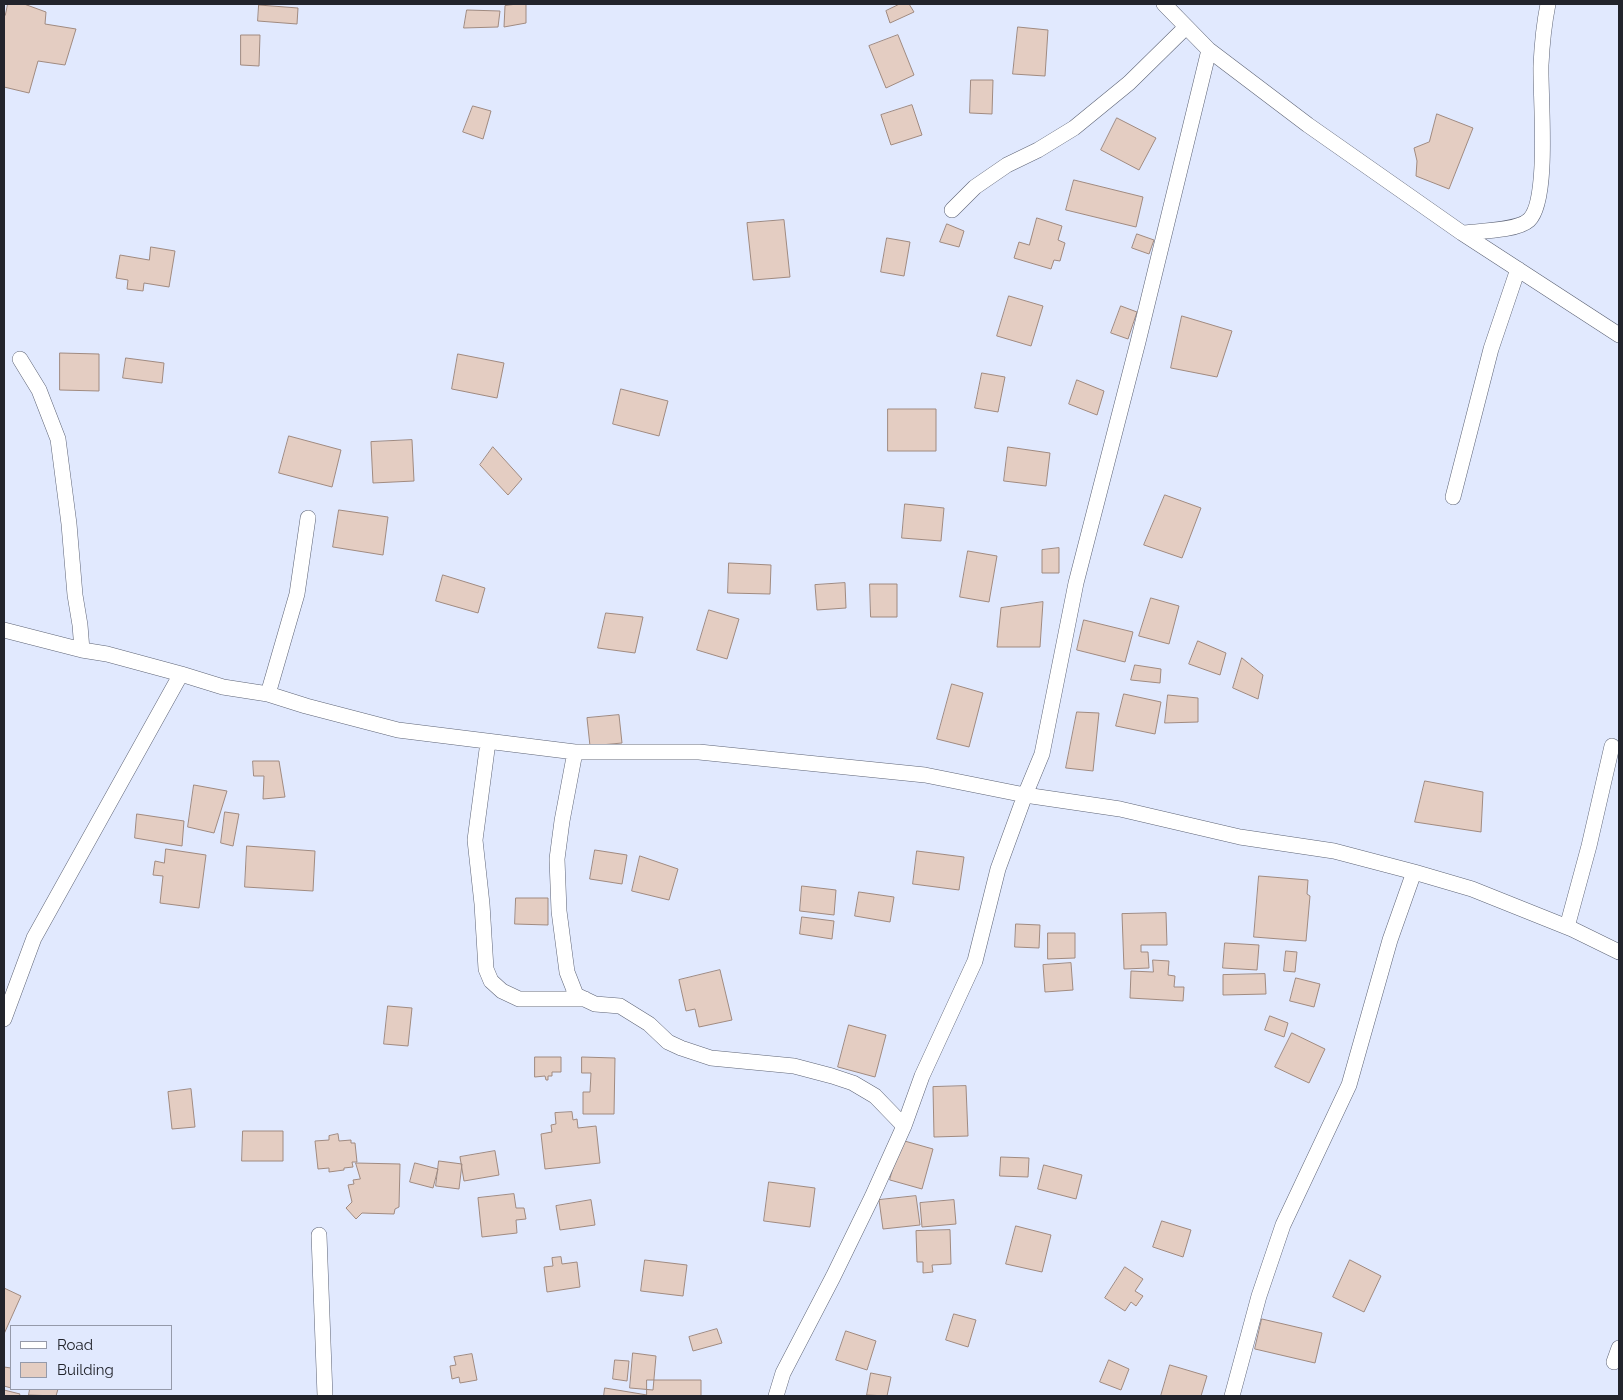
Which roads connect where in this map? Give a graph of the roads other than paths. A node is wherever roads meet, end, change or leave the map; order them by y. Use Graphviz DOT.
graph roads {
  1 [pos="1164,4"];
  2 [pos="1548,4"];
  3 [pos="1186,26"];
  4 [pos="1209,50"];
  5 [pos="952,210"];
  6 [pos="1462,233"];
  7 [pos="1518,269"];
  8 [pos="1619,335"];
  9 [pos="20,360"];
  10 [pos="1453,497"];
  11 [pos="308,518"];
  12 [pos="4,630"];
  13 [pos="82,650"];
  14 [pos="181,674"];
  15 [pos="268,694"];
  16 [pos="488,742"];
  17 [pos="1612,746"];
  18 [pos="575,752"];
  19 [pos="1025,795"];
  20 [pos="1414,872"];
  21 [pos="1567,927"];
  22 [pos="1619,952"];
  23 [pos="585,999"];
  24 [pos="4,1019"];
  25 [pos="904,1126"];
  26 [pos="319,1235"];
  27 [pos="1619,1348"];
  28 [pos="1614,1362"];
  29 [pos="325,1396"];
  30 [pos="776,1396"];
  31 [pos="1232,1396"];
  1 -- 3 [label="street"];
  2 -- 6 [label="street"];
  3 -- 4 [label="street"];
  3 -- 5 [label="street"];
  4 -- 6 [label="street"];
  4 -- 19 [label="street"];
  6 -- 7 [label="street"];
  7 -- 8 [label="street"];
  7 -- 10 [label="street"];
  9 -- 13 [label="street"];
  11 -- 15 [label="street"];
  12 -- 13 [label="street"];
  13 -- 14 [label="street"];
  14 -- 15 [label="street"];
  14 -- 24 [label="street"];
  15 -- 16 [label="street"];
  16 -- 18 [label="street"];
  16 -- 23 [label="street"];
  17 -- 21 [label="street"];
  18 -- 19 [label="street"];
  18 -- 23 [label="street"];
  19 -- 20 [label="street"];
  19 -- 25 [label="street"];
  20 -- 21 [label="street"];
  20 -- 31 [label="street"];
  21 -- 22 [label="street"];
  23 -- 25 [label="street"];
  25 -- 30 [label="street"];
  26 -- 29 [label="street"];
  27 -- 28 [label="street"];
}
